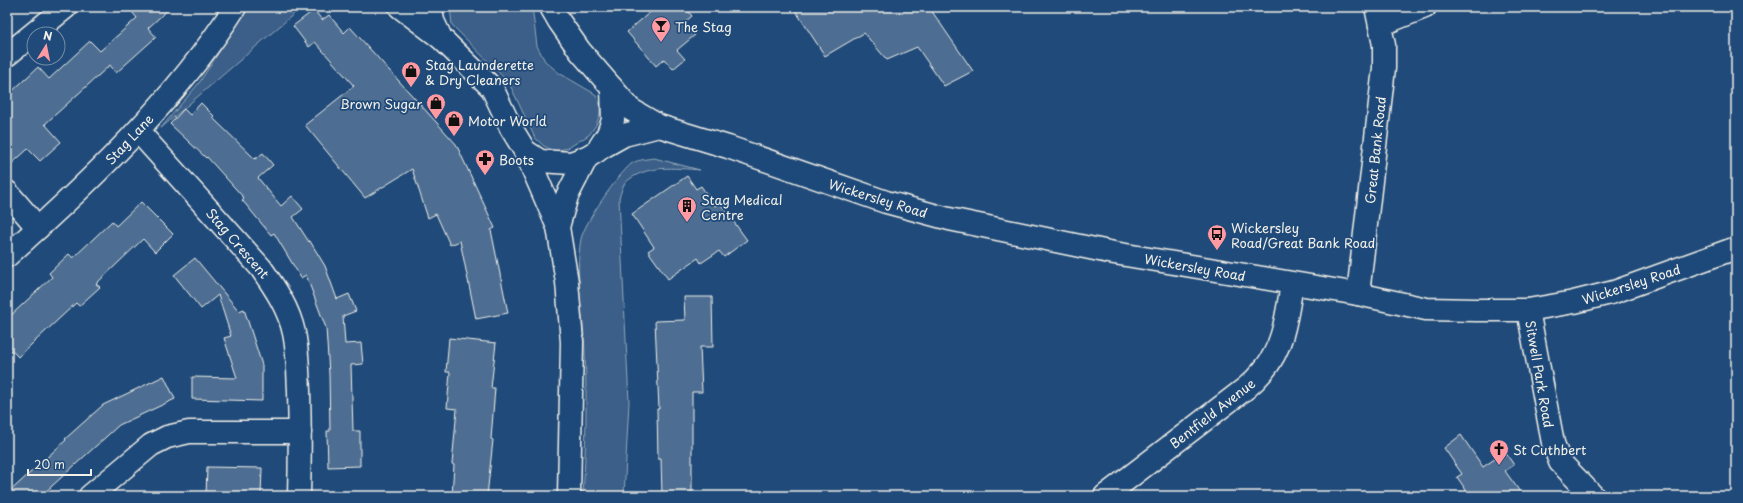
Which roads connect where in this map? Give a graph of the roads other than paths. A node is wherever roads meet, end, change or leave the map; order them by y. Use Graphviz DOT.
graph roads {
  1 [pos="66,7"];
  2 [pos="235,7"];
  3 [pos="400,7"];
  4 [pos="431,7"];
  5 [pos="551,7"];
  6 [pos="1425,7"];
  7 [pos="1378,16"];
  8 [pos="441,38"];
  9 [pos="7,55"];
  10 [pos="612,88"];
  11 [pos="659,126"];
  12 [pos="138,131"];
  13 [pos="525,152"];
  14 [pos="592,154"];
  15 [pos="7,192"];
  16 [pos="558,227"];
  17 [pos="38,228"];
  18 [pos="1736,248"];
  19 [pos="7,256"];
  20 [pos="1292,284"];
  21 [pos="1358,294"];
  22 [pos="1528,310"];
  23 [pos="300,432"];
  24 [pos="90,496"];
  25 [pos="299,496"];
  26 [pos="570,496"];
  27 [pos="1105,496"];
  28 [pos="1593,496"];
  1 -- 9 [label="main road"];
  2 -- 12 [label="main road, Stag Lane"];
  3 -- 8 [label="main road"];
  4 -- 8 [label="main road"];
  5 -- 10 [label="main road, Wickersley Road"];
  6 -- 7 [label="main road"];
  7 -- 21 [label="main road, Great Bank Road"];
  8 -- 13 [label="main road"];
  10 -- 11 [label="main road, Wickersley Road"];
  10 -- 14 [label="main road"];
  11 -- 14 [label="main road"];
  11 -- 20 [label="main road, Wickersley Road"];
  12 -- 17 [label="main road, Stag Lane"];
  12 -- 23 [label="main road, Stag Crescent"];
  13 -- 14 [label="main road"];
  13 -- 16 [label="main road"];
  14 -- 16 [label="main road"];
  15 -- 17 [label="main road"];
  16 -- 26 [label="main road"];
  17 -- 19 [label="main road, Stag Lane"];
  18 -- 22 [label="main road, Wickersley Road"];
  20 -- 21 [label="main road, Wickersley Road"];
  20 -- 27 [label="main road, Bentfield Avenue"];
  21 -- 22 [label="main road, Wickersley Road"];
  22 -- 28 [label="main road, Sitwell Park Road"];
  23 -- 24 [label="main road"];
  23 -- 25 [label="main road, Stag Crescent"];
}
